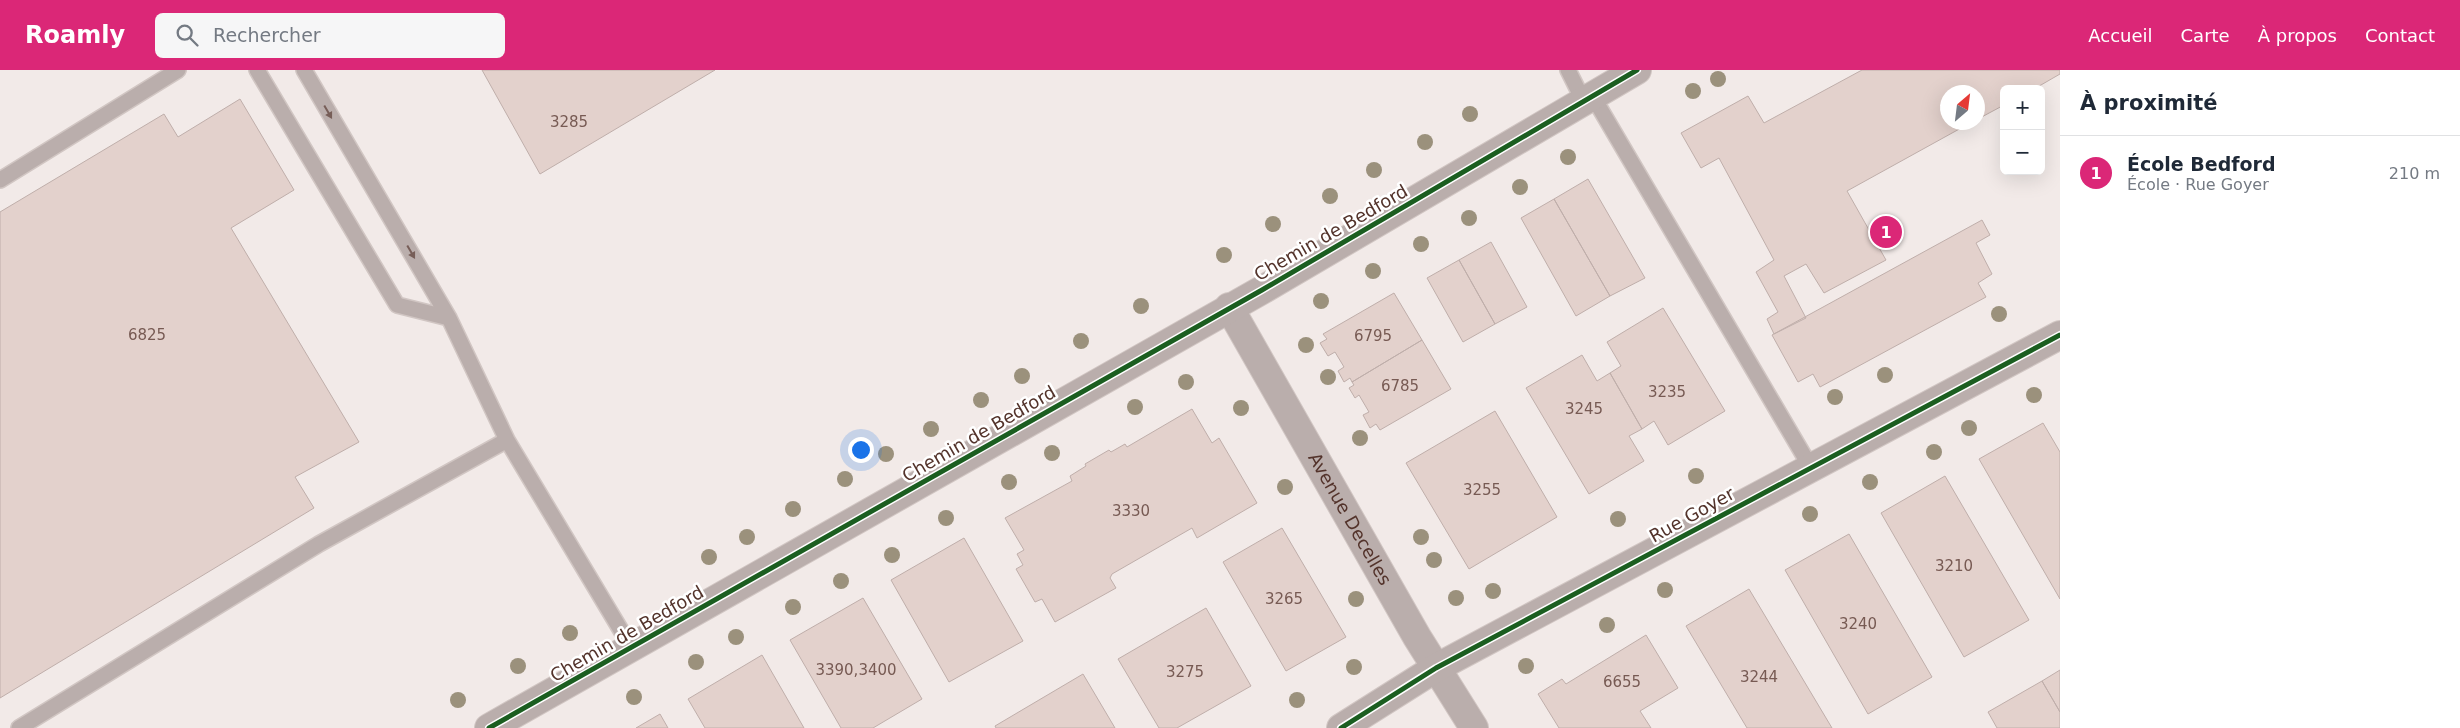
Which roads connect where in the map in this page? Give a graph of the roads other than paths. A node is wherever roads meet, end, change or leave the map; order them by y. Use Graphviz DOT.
graph roads {
  1 [pos="178,70"];
  2 [pos="257,70"];
  3 [pos="304,70"];
  4 [pos="1568,70"];
  5 [pos="1637,70"];
  6 [pos="1588,97"];
  7 [pos="0,180"];
  8 [pos="1229,307"];
  9 [pos="449,318"];
  10 [pos="2060,335"];
  11 [pos="507,440"];
  12 [pos="1810,466"];
  13 [pos="631,647"];
  14 [pos="1436,668"];
  15 [pos="19,728"];
  16 [pos="489,728"];
  17 [pos="1341,728"];
  18 [pos="1474,728"];
  1 -- 7 [label="lane"];
  2 -- 9 [label="lane"];
  3 -- 9 [label="lane, one-way"];
  4 -- 6 [label="lane"];
  5 -- 6 [label="street, Chemin de Bedford"];
  6 -- 8 [label="street, Chemin de Bedford"];
  6 -- 12 [label="lane"];
  8 -- 13 [label="street, Chemin de Bedford"];
  8 -- 14 [label="street, Avenue Decelles"];
  9 -- 11 [label="lane"];
  10 -- 12 [label="street, Rue Goyer"];
  11 -- 13 [label="lane"];
  11 -- 15 [label="lane"];
  12 -- 14 [label="street, Rue Goyer"];
  13 -- 16 [label="street, Chemin de Bedford"];
  14 -- 17 [label="street, Rue Goyer"];
  14 -- 18 [label="street, Avenue Decelles"];
}
